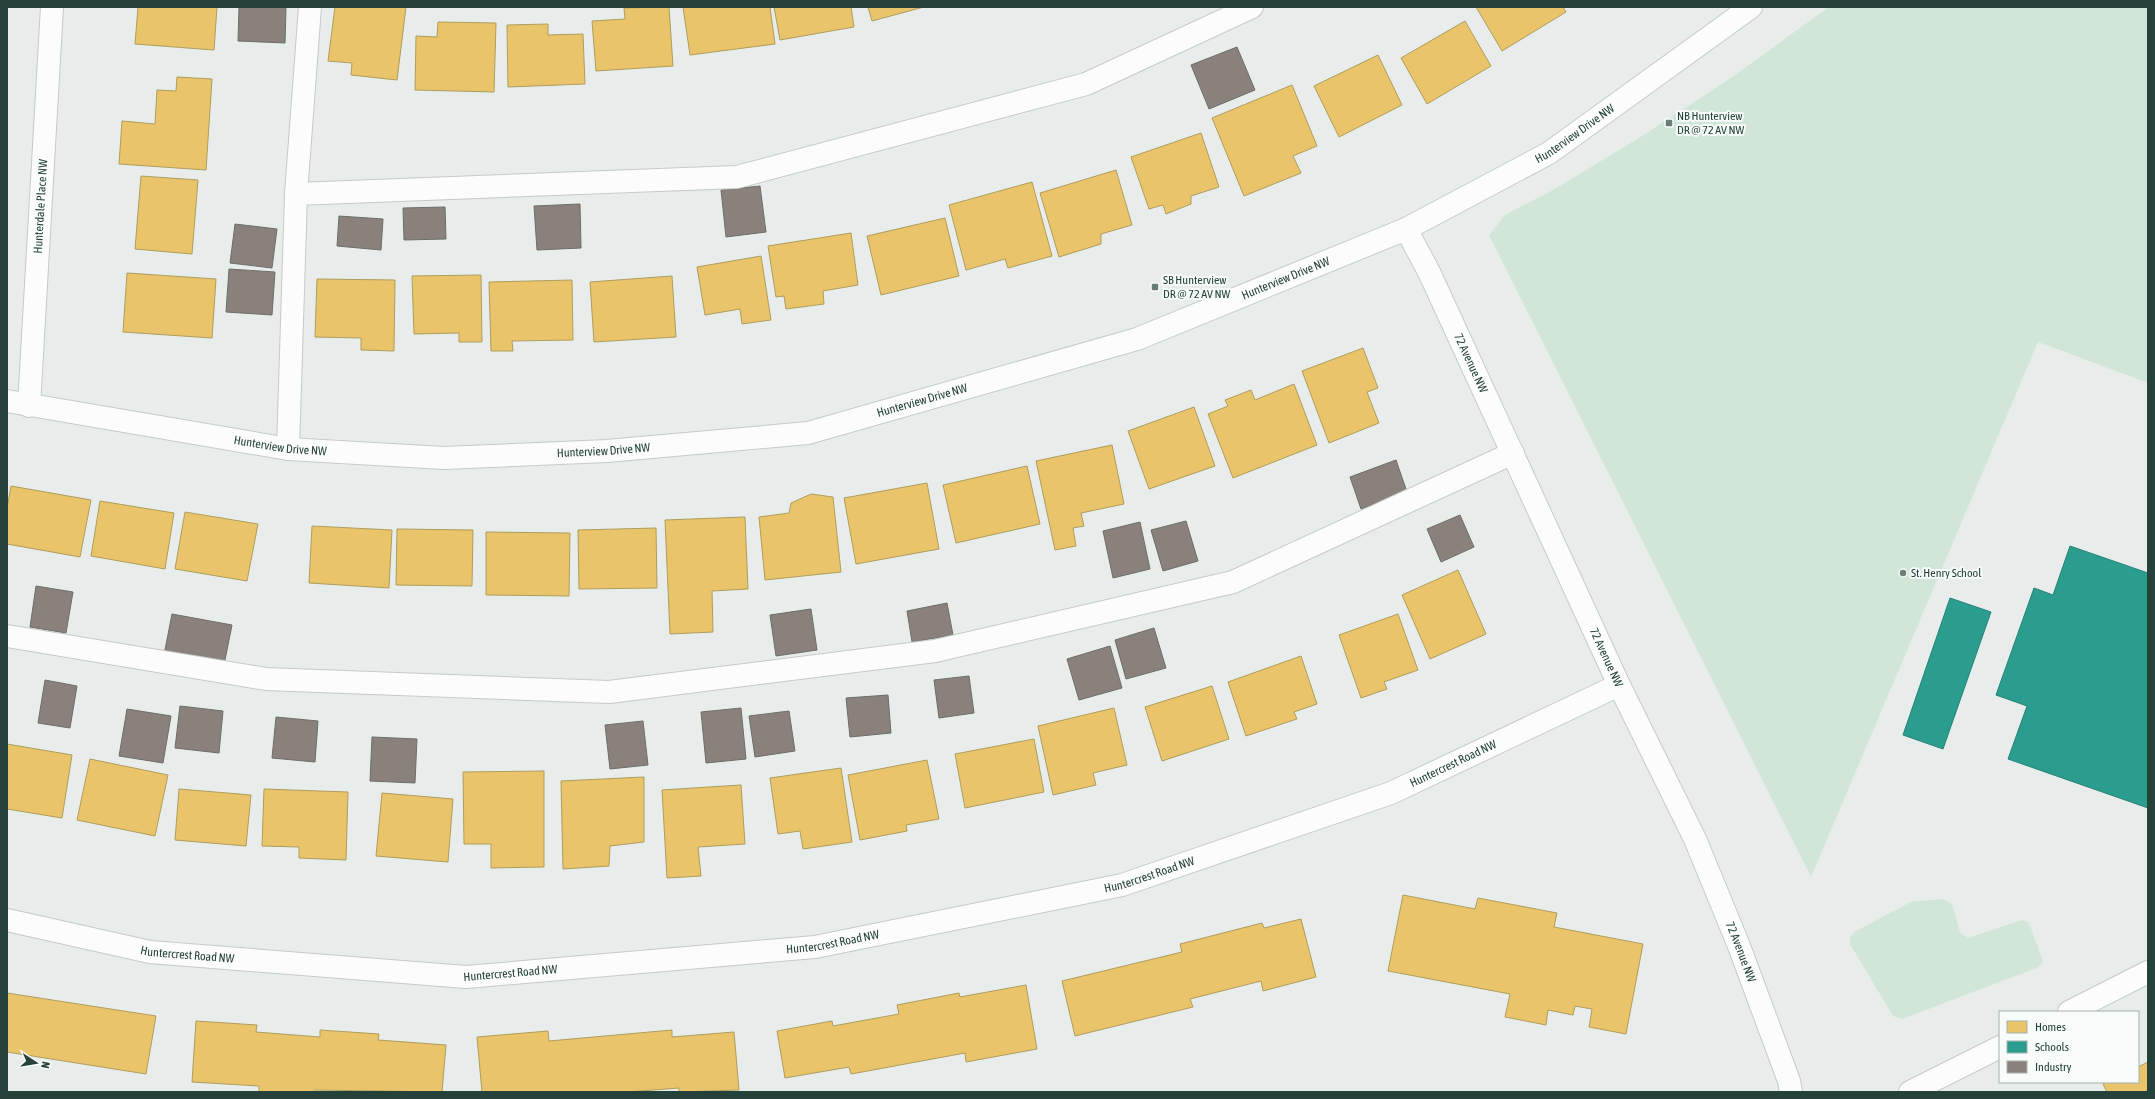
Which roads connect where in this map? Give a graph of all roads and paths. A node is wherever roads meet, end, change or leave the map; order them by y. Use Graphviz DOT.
graph roads {
  1 [pos="52,7"];
  2 [pos="310,7"];
  3 [pos="1252,7"];
  4 [pos="1751,7"];
  5 [pos="296,194"];
  6 [pos="1406,229"];
  7 [pos="7,400"];
  8 [pos="29,406"];
  9 [pos="288,449"];
  10 [pos="1512,453"];
  11 [pos="7,636"];
  12 [pos="1619,685"];
  13 [pos="7,920"];
  14 [pos="2148,972"];
  15 [pos="2071,1011"];
  16 [pos="1999,1048"];
  17 [pos="1791,1092"];
  18 [pos="1910,1092"];
  1 -- 8 [label="street, Hunterdale Place NW"];
  2 -- 5 [label="street"];
  3 -- 5 [label="street"];
  4 -- 6 [label="street, Hunterview Drive NW"];
  5 -- 9 [label="street"];
  6 -- 9 [label="street, Hunterview Drive NW"];
  6 -- 10 [label="street, 72 Avenue NW"];
  7 -- 8 [label="street, Hunterview Drive NW"];
  8 -- 9 [label="street, Hunterview Drive NW"];
  10 -- 11 [label="street"];
  10 -- 12 [label="street, 72 Avenue NW"];
  12 -- 13 [label="street, Huntercrest Road NW"];
  12 -- 17 [label="street, 72 Avenue NW"];
  14 -- 15 [label="street"];
  16 -- 18 [label="street"];
}
